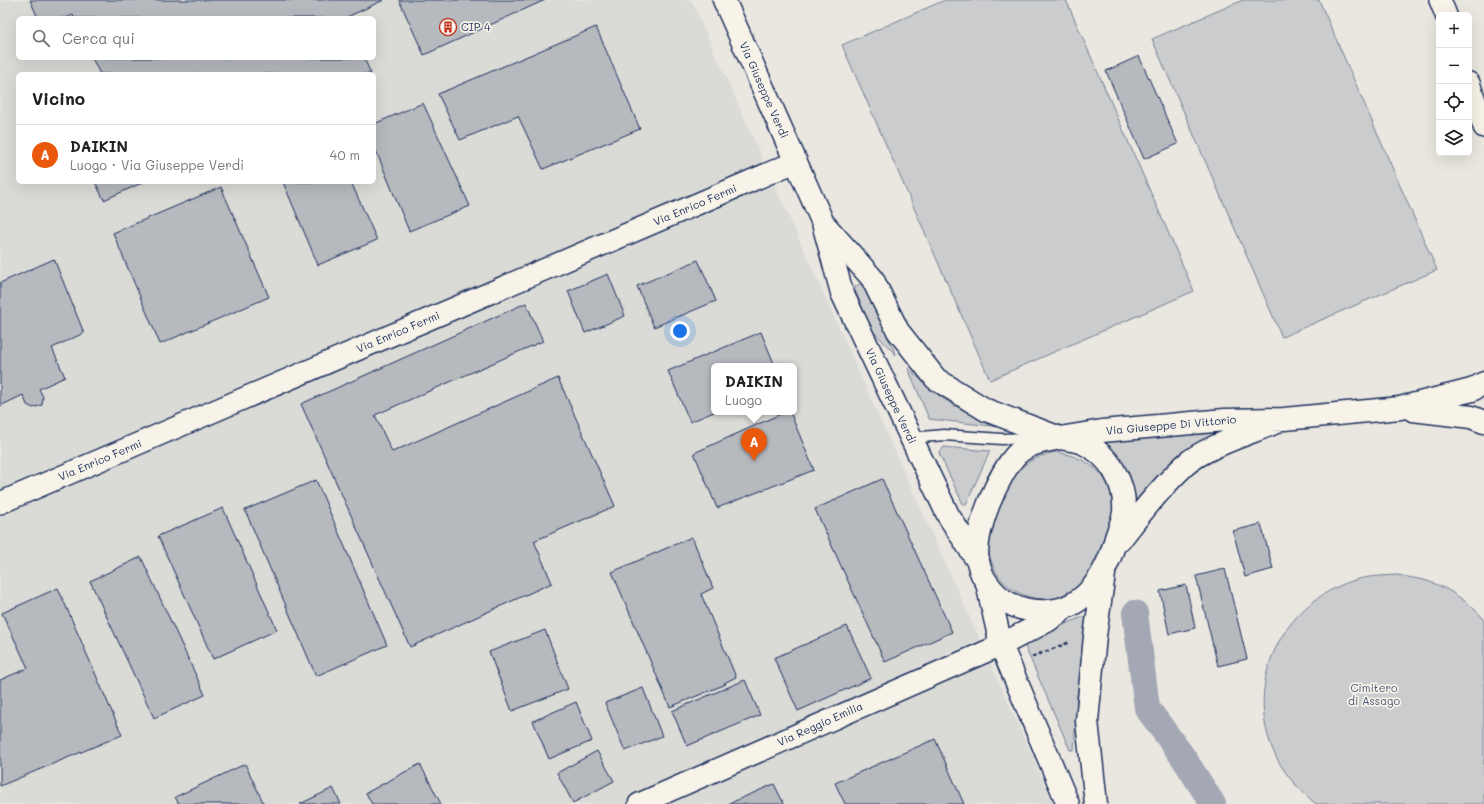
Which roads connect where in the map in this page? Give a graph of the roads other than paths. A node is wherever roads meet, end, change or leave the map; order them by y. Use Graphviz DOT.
graph roads {
  1 [pos="724,0"];
  2 [pos="1440,0"];
  3 [pos="1445,12"];
  4 [pos="1469,84"];
  5 [pos="1484,127"];
  6 [pos="795,162"];
  7 [pos="823,223"];
  8 [pos="1484,383"];
  9 [pos="1400,408"];
  10 [pos="1284,419"];
  11 [pos="1484,422"];
  12 [pos="911,438"];
  13 [pos="1060,438"];
  14 [pos="0,502"];
  15 [pos="1114,547"];
  16 [pos="977,560"];
  17 [pos="1105,568"];
  18 [pos="987,583"];
  19 [pos="1067,607"];
  20 [pos="1001,644"];
  21 [pos="638,804"];
  22 [pos="1068,804"];
  23 [pos="1096,804"];
  1 -- 6 [label="main road, Via Giuseppe Verdi"];
  2 -- 3 [label="street"];
  4 -- 5 [label="street"];
  6 -- 7 [label="main road, Via Giuseppe Verdi"];
  6 -- 14 [label="street, Via Enrico Fermi"];
  7 -- 12 [label="main road, Via Giuseppe Verdi"];
  7 -- 13 [label="main road, Via Giuseppe Verdi"];
  8 -- 9 [label="main road, Via Giuseppe Di Vittorio"];
  9 -- 10 [label="main road, Via Giuseppe Di Vittorio"];
  9 -- 11 [label="main road, Via Giuseppe Di Vittorio"];
  10 -- 13 [label="main road, Via Giuseppe Di Vittorio"];
  10 -- 15 [label="main road, Via Giuseppe Di Vittorio"];
  12 -- 13 [label="lane"];
  12 -- 16 [label="main road, Via Giuseppe Verdi"];
  13 -- 15 [label="main road"];
  13 -- 16 [label="main road, Via Giuseppe Di Vittorio"];
  15 -- 17 [label="main road"];
  16 -- 18 [label="main road, Via Giuseppe Verdi"];
  17 -- 19 [label="main road"];
  17 -- 23 [label="main road"];
  18 -- 19 [label="main road"];
  18 -- 20 [label="main road"];
  19 -- 20 [label="main road"];
  20 -- 21 [label="street, Via Reggio Emilia"];
  20 -- 22 [label="main road"];
}
